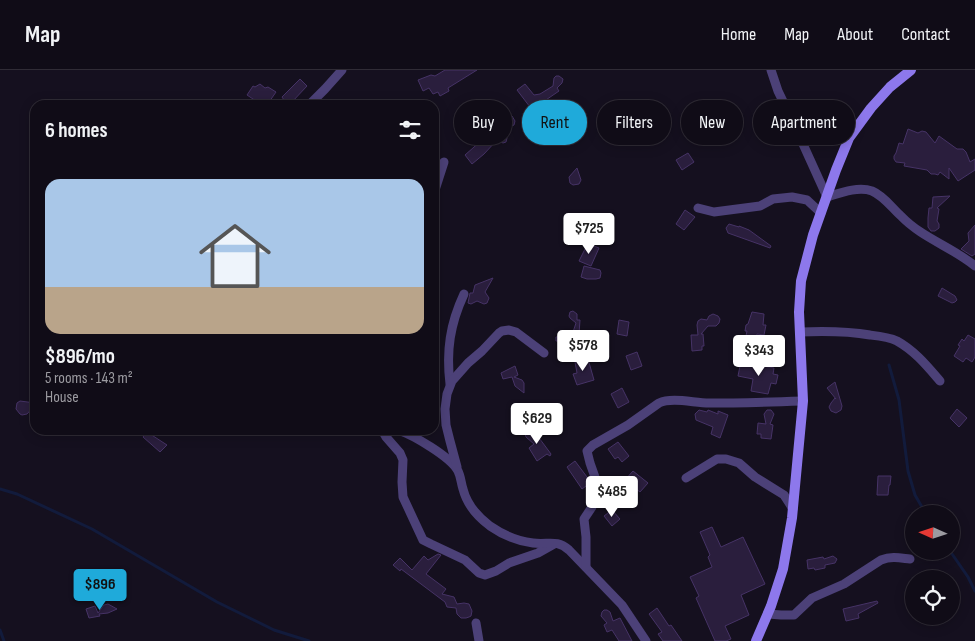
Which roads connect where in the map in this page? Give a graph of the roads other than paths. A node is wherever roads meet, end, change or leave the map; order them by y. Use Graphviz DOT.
graph roads {
  1 [pos="342,70"];
  2 [pos="771,70"];
  3 [pos="911,70"];
  4 [pos="314,100"];
  5 [pos="444,162"];
  6 [pos="439,178"];
  7 [pos="827,197"];
  8 [pos="698,208"];
  9 [pos="821,213"];
  10 [pos="975,266"];
  11 [pos="464,294"];
  12 [pos="800,332"];
  13 [pos="544,353"];
  14 [pos="940,381"];
  15 [pos="450,384"];
  16 [pos="803,401"];
  17 [pos="385,435"];
  18 [pos="410,435"];
  19 [pos="458,470"];
  20 [pos="686,478"];
  21 [pos="793,509"];
  22 [pos="556,543"];
  23 [pos="905,558"];
  24 [pos="586,567"];
  25 [pos="768,614"];
  26 [pos="476,623"];
  27 [pos="479,641"];
  28 [pos="646,641"];
  29 [pos="756,641"];
  1 -- 4 [label="street"];
  2 -- 7 [label="street"];
  3 -- 7 [label="street"];
  5 -- 6 [label="street"];
  7 -- 9 [label="street"];
  7 -- 10 [label="street"];
  8 -- 9 [label="street"];
  9 -- 12 [label="street"];
  11 -- 15 [label="street"];
  12 -- 14 [label="street"];
  12 -- 16 [label="street"];
  13 -- 15 [label="street"];
  15 -- 19 [label="street"];
  16 -- 21 [label="street"];
  16 -- 24 [label="street"];
  17 -- 22 [label="street"];
  18 -- 19 [label="street"];
  19 -- 22 [label="street"];
  20 -- 21 [label="street"];
  21 -- 25 [label="street"];
  22 -- 24 [label="street"];
  23 -- 25 [label="street"];
  24 -- 28 [label="street"];
  25 -- 29 [label="street"];
  26 -- 27 [label="street"];
}
